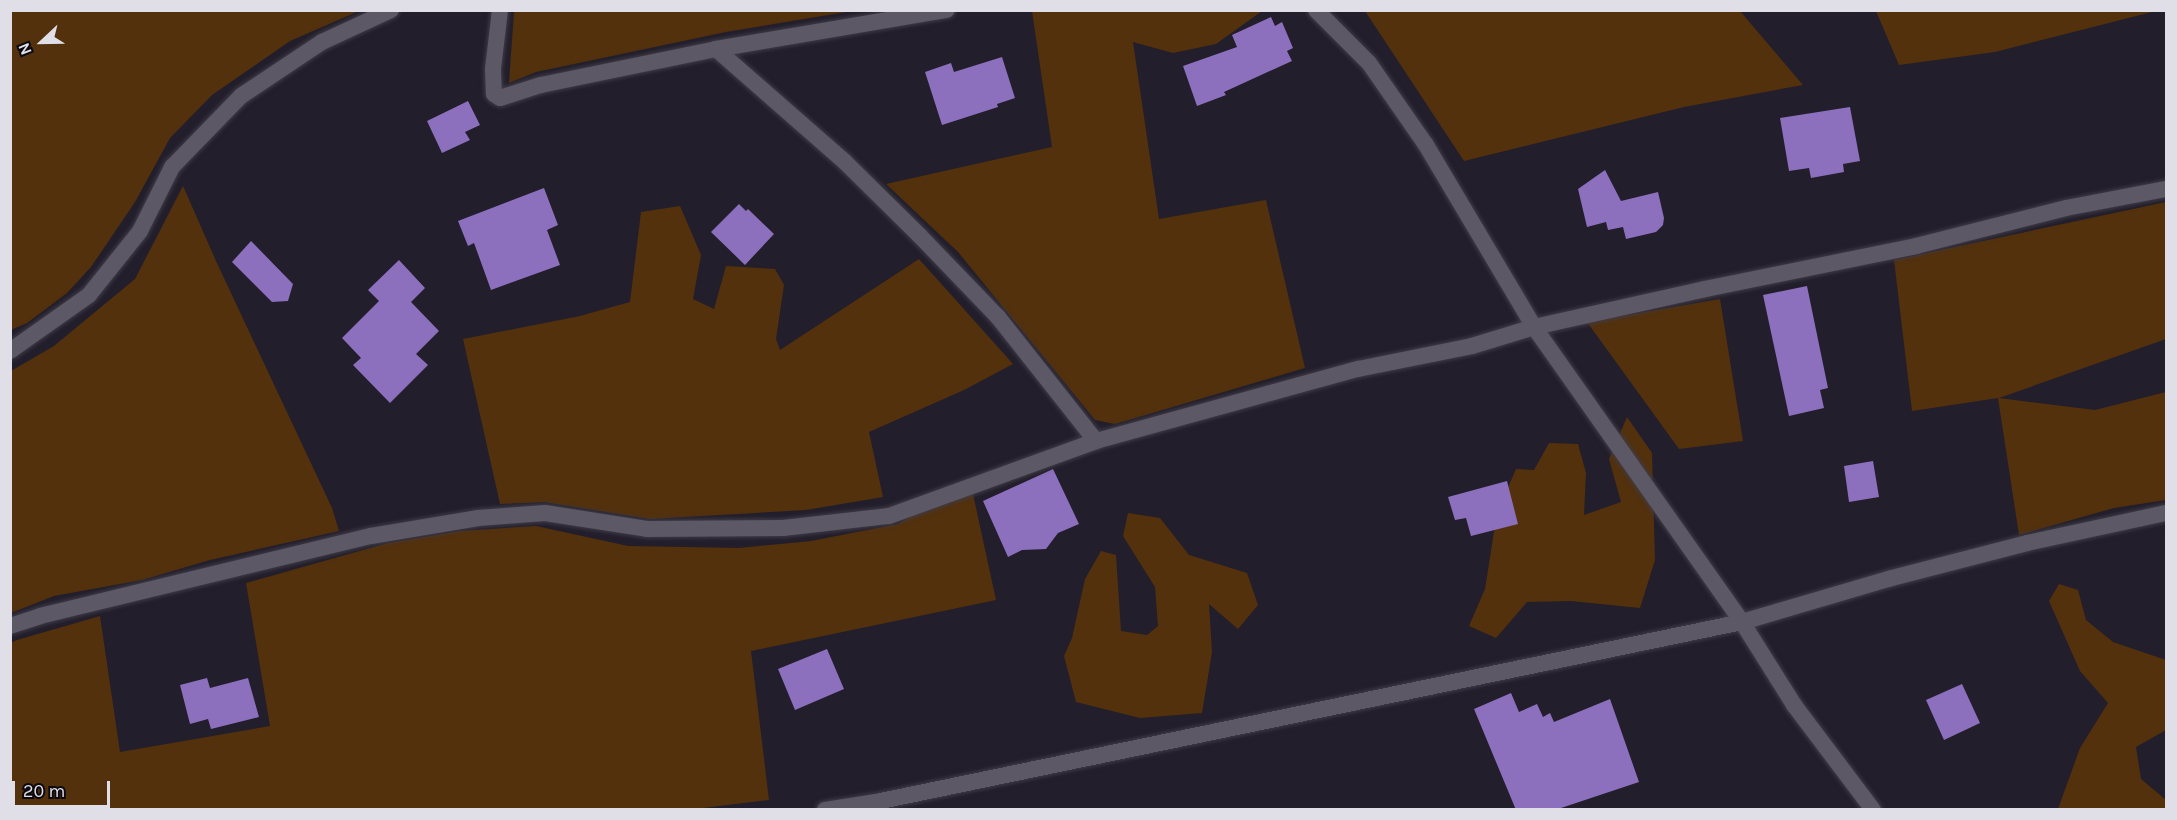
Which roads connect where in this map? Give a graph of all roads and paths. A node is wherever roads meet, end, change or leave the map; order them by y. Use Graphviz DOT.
graph roads {
  1 [pos="391,10"];
  2 [pos="500,10"];
  3 [pos="947,10"];
  4 [pos="1316,10"];
  5 [pos="716,49"];
  6 [pos="2166,189"];
  7 [pos="1534,327"];
  8 [pos="10,351"];
  9 [pos="1096,441"];
  10 [pos="2166,513"];
  11 [pos="1742,622"];
  12 [pos="10,626"];
  13 [pos="825,810"];
  14 [pos="1873,810"];
  1 -- 8 [label="street"];
  2 -- 5 [label="street"];
  3 -- 5 [label="street"];
  4 -- 7 [label="street"];
  5 -- 9 [label="street"];
  6 -- 7 [label="street"];
  7 -- 9 [label="street"];
  7 -- 11 [label="street"];
  9 -- 12 [label="street"];
  10 -- 11 [label="street"];
  11 -- 13 [label="street"];
  11 -- 14 [label="street"];
}
